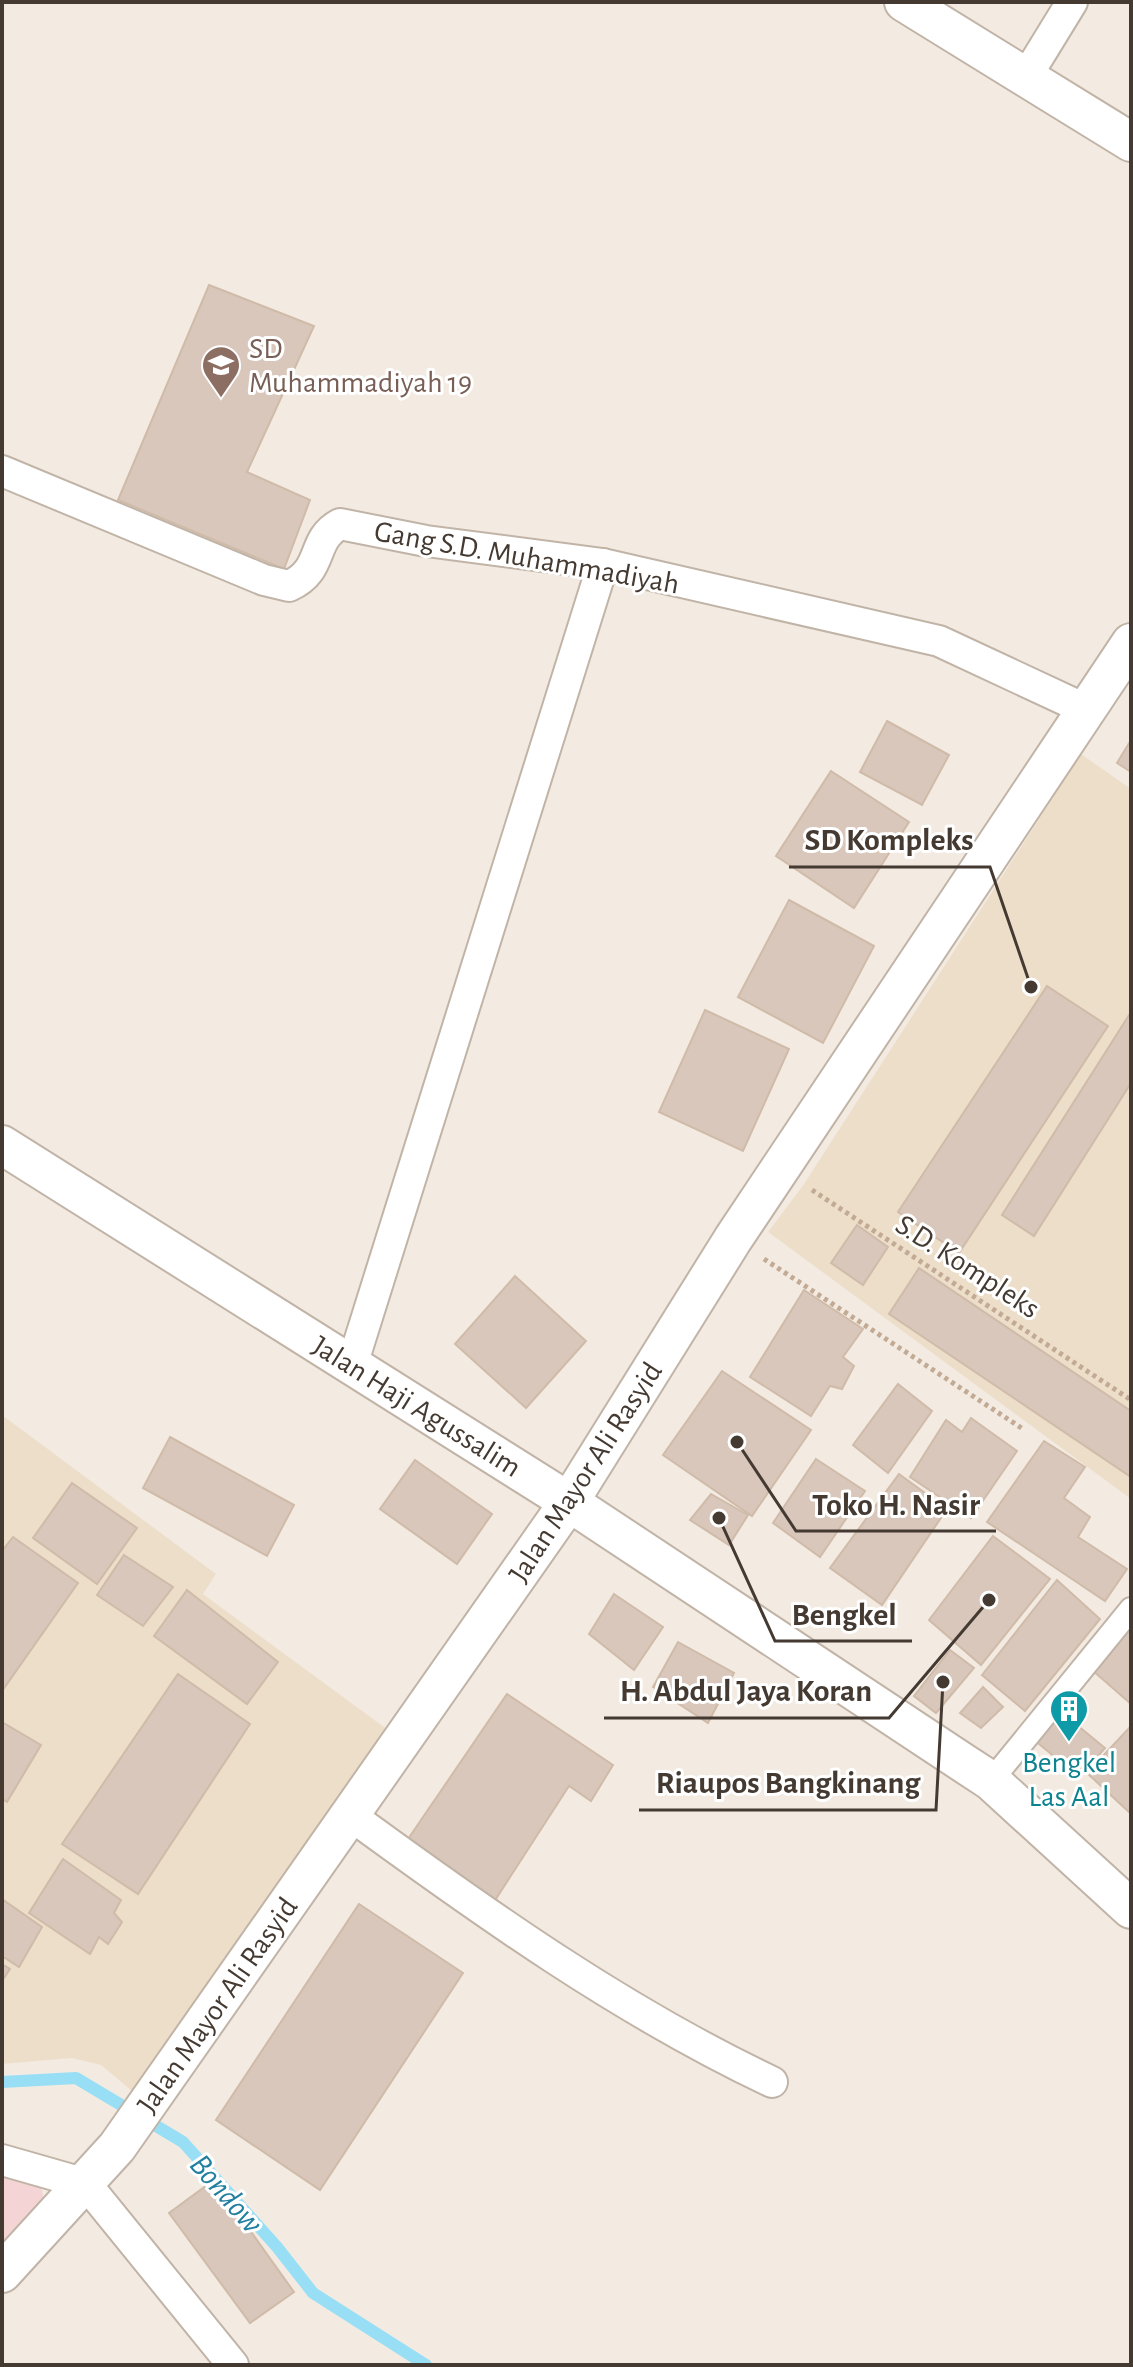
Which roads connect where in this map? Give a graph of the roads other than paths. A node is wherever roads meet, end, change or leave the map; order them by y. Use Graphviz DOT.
graph roads {
  1 [pos="904,2"];
  2 [pos="1072,2"];
  3 [pos="1026,77"];
  4 [pos="1131,142"];
  5 [pos="2,471"];
  6 [pos="603,564"];
  7 [pos="1131,643"];
  8 [pos="1087,710"];
  9 [pos="2,1145"];
  10 [pos="352,1365"];
  11 [pos="569,1502"];
  12 [pos="1131,1609"];
  13 [pos="991,1781"];
  14 [pos="350,1815"];
  15 [pos="1131,1909"];
  16 [pos="772,2082"];
  17 [pos="2,2160"];
  18 [pos="86,2184"];
  19 [pos="2,2273"];
  20 [pos="233,2365"];
  1 -- 3 [label="street"];
  2 -- 3 [label="street"];
  3 -- 4 [label="street"];
  5 -- 6 [label="street, Gang S.D. Muhammadiyah"];
  6 -- 8 [label="street, Gang S.D. Muhammadiyah"];
  6 -- 10 [label="street"];
  7 -- 8 [label="street, Jalan Mayor Ali Rasyid"];
  8 -- 11 [label="street, Jalan Mayor Ali Rasyid"];
  9 -- 10 [label="street, Jalan Haji Agussalim"];
  10 -- 11 [label="street, Jalan Haji Agussalim"];
  11 -- 13 [label="street, Jalan Haji Agussalim"];
  11 -- 14 [label="street, Jalan Mayor Ali Rasyid"];
  12 -- 13 [label="street"];
  13 -- 15 [label="street, Jalan Haji Agussalim"];
  14 -- 16 [label="street"];
  14 -- 18 [label="street, Jalan Mayor Ali Rasyid"];
  17 -- 18 [label="street"];
  18 -- 19 [label="street, Jalan Mayor Ali Rasyid"];
  18 -- 20 [label="street"];
}
